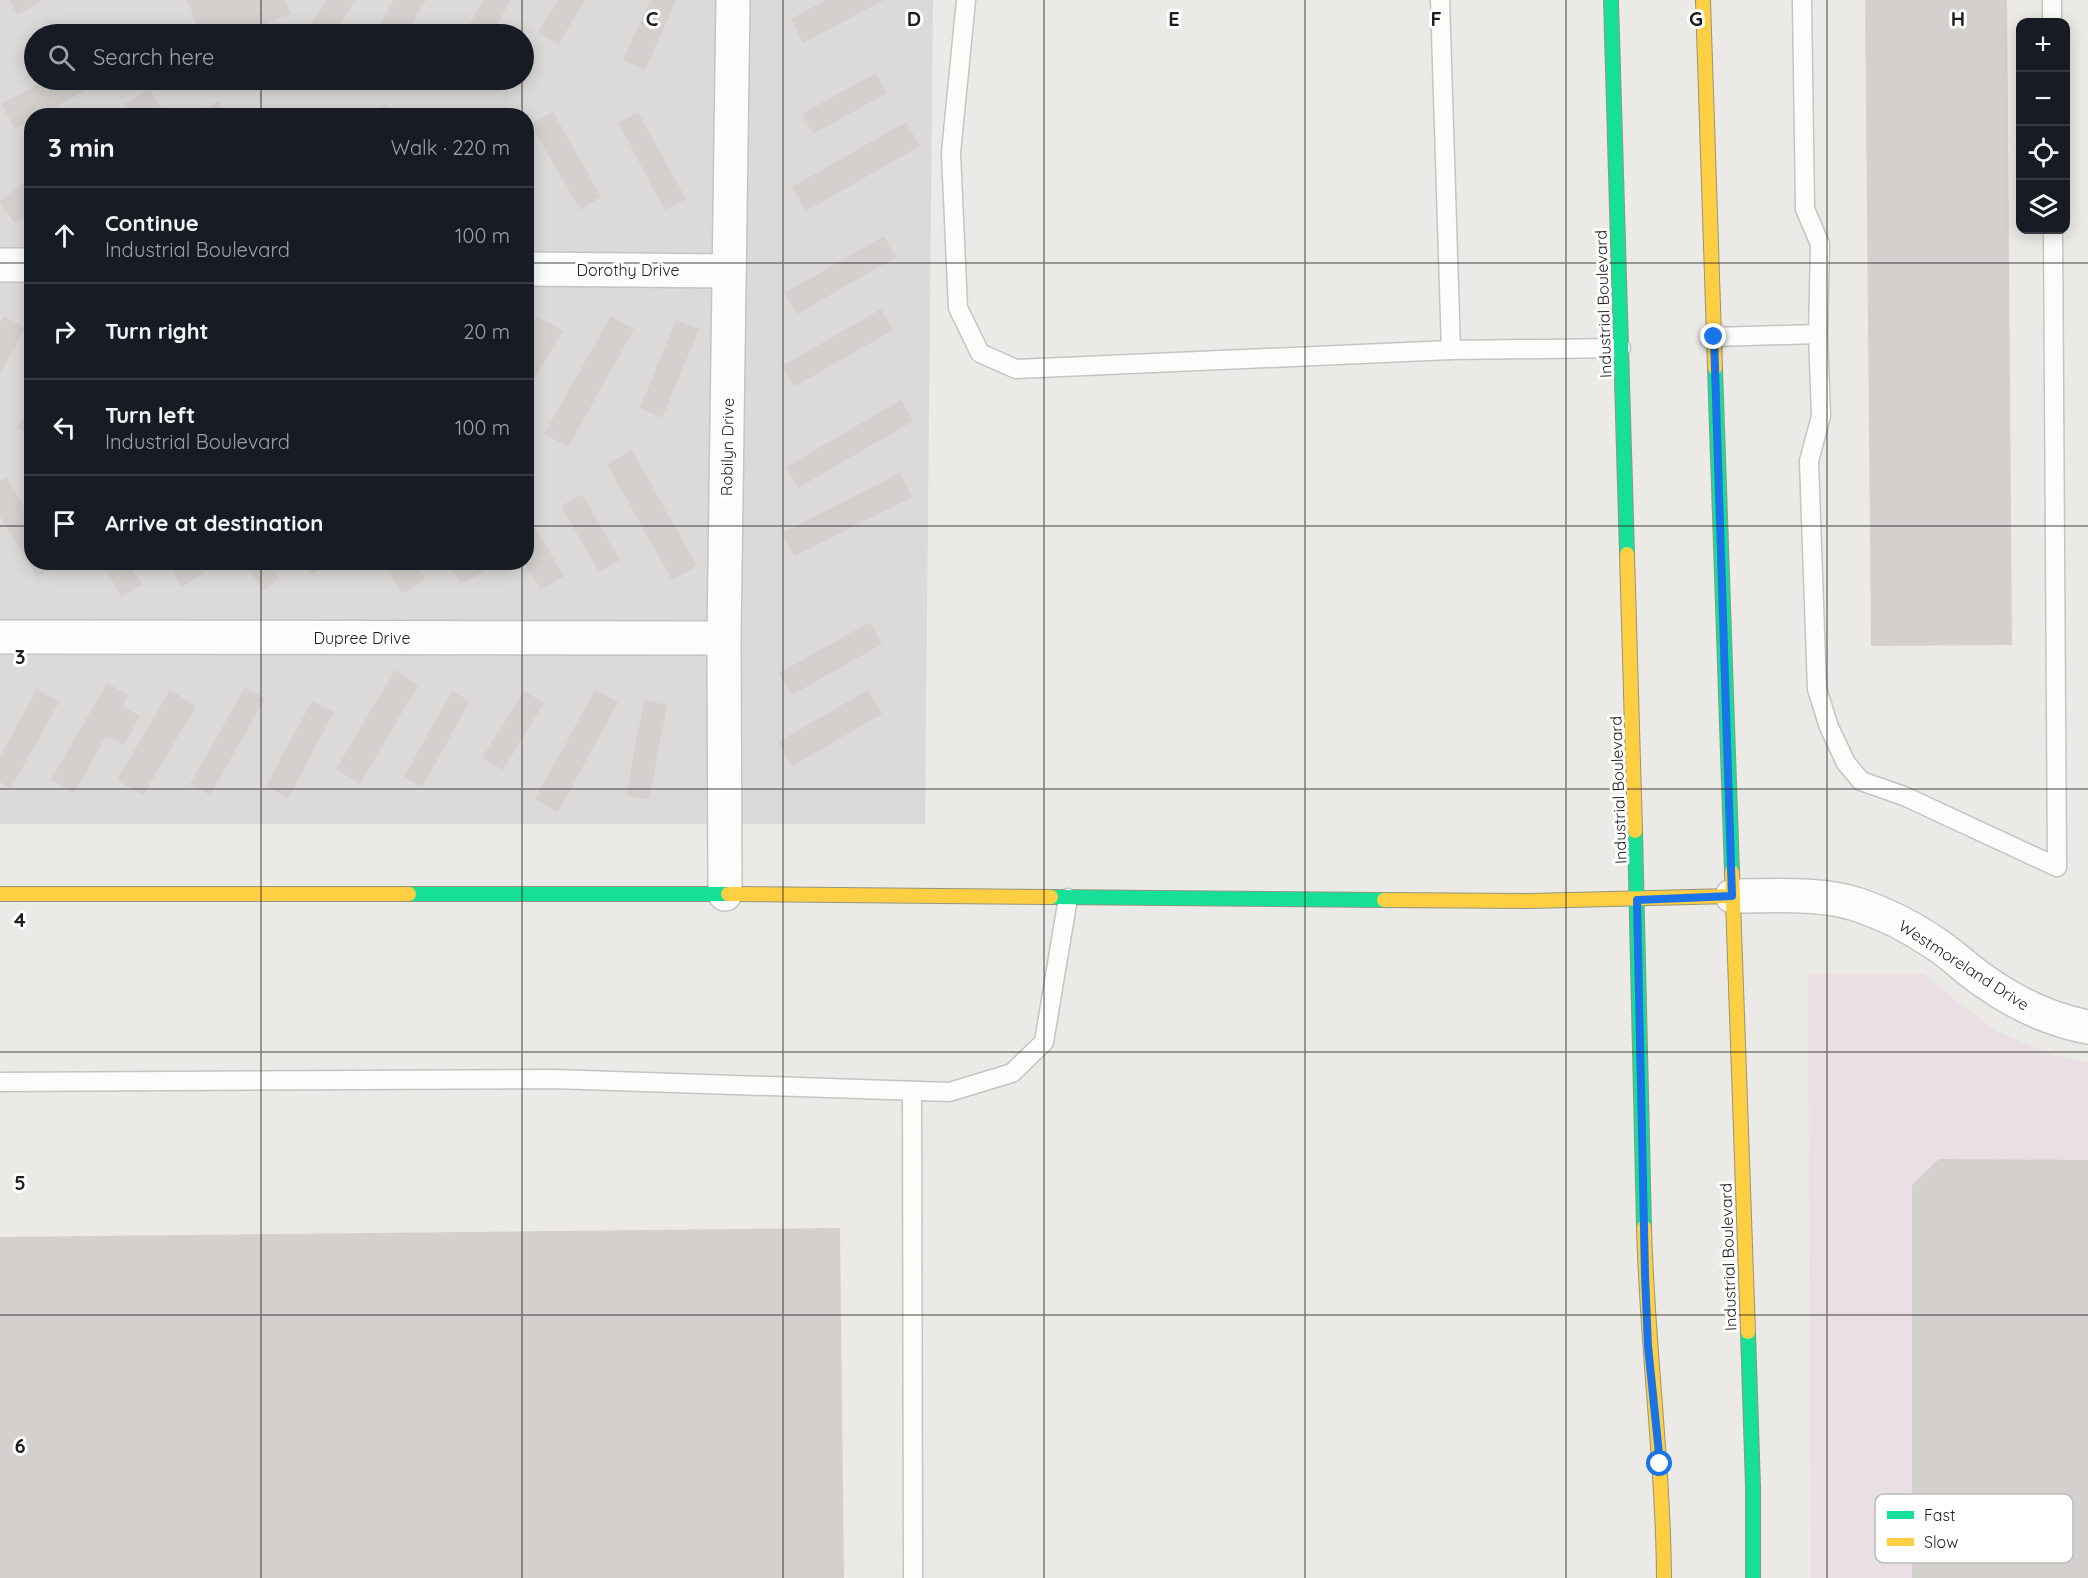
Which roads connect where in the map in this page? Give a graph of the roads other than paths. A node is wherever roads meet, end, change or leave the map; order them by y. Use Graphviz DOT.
graph roads {
  1 [pos="733,0"];
  2 [pos="966,0"];
  3 [pos="1440,0"];
  4 [pos="1611,0"];
  5 [pos="1703,0"];
  6 [pos="1802,0"];
  7 [pos="2052,0"];
  8 [pos="2052,18"];
  9 [pos="2054,234"];
  10 [pos="0,265"];
  11 [pos="24,265"];
  12 [pos="534,269"];
  13 [pos="729,271"];
  14 [pos="1818,334"];
  15 [pos="1714,337"];
  16 [pos="1621,348"];
  17 [pos="1451,350"];
  18 [pos="0,637"];
  19 [pos="724,638"];
  20 [pos="0,894"];
  21 [pos="724,894"];
  22 [pos="1732,896"];
  23 [pos="1068,898"];
  24 [pos="1637,900"];
  25 [pos="2088,1027"];
  26 [pos="0,1082"];
  27 [pos="912,1091"];
  28 [pos="913,1578"];
  29 [pos="1664,1578"];
  30 [pos="1753,1578"];
  1 -- 13 [label="street, Robilyn Drive"];
  2 -- 17 [label="lane"];
  3 -- 17 [label="lane"];
  4 -- 16 [label="main road, Industrial Boulevard"];
  5 -- 15 [label="main road, Industrial Boulevard"];
  6 -- 14 [label="lane"];
  7 -- 8 [label="lane"];
  9 -- 14 [label="lane"];
  10 -- 11 [label="street"];
  12 -- 13 [label="street, Dorothy Drive"];
  13 -- 19 [label="street, Robilyn Drive"];
  14 -- 15 [label="lane"];
  15 -- 22 [label="main road, Industrial Boulevard"];
  16 -- 17 [label="lane"];
  16 -- 24 [label="main road, Industrial Boulevard"];
  18 -- 19 [label="street, Dupree Drive"];
  19 -- 21 [label="street, Robilyn Drive"];
  20 -- 21 [label="main road"];
  21 -- 23 [label="main road"];
  22 -- 24 [label="main road"];
  22 -- 25 [label="street, Westmoreland Drive"];
  22 -- 30 [label="main road, Industrial Boulevard"];
  23 -- 24 [label="main road"];
  23 -- 27 [label="lane"];
  24 -- 29 [label="main road, Industrial Boulevard"];
  26 -- 27 [label="lane"];
  27 -- 28 [label="lane"];
}
